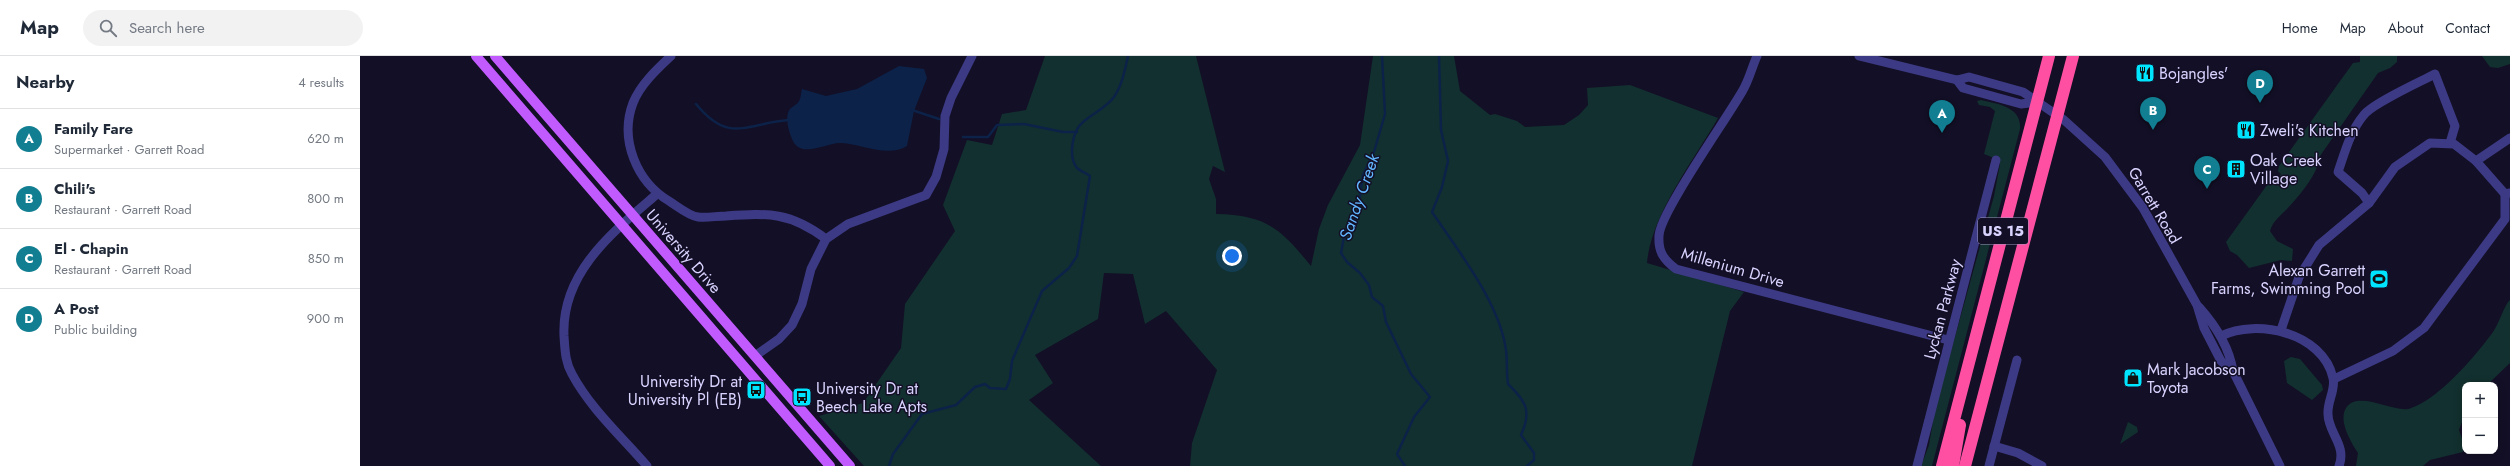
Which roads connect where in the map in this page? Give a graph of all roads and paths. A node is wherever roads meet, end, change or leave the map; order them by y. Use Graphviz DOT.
graph roads {
  1 [pos="476,56"];
  2 [pos="495,56"];
  3 [pos="670,56"];
  4 [pos="972,56"];
  5 [pos="1757,56"];
  6 [pos="1859,56"];
  7 [pos="2049,56"];
  8 [pos="2073,56"];
  9 [pos="2037,102"];
  10 [pos="2057,115"];
  11 [pos="2510,138"];
  12 [pos="2450,143"];
  13 [pos="1996,160"];
  14 [pos="2476,161"];
  15 [pos="2508,193"];
  16 [pos="657,194"];
  17 [pos="2369,203"];
  18 [pos="633,215"];
  19 [pos="622,225"];
  20 [pos="826,239"];
  21 [pos="2197,304"];
  22 [pos="2281,330"];
  23 [pos="2221,336"];
  24 [pos="1948,340"];
  25 [pos="755,356"];
  26 [pos="2017,360"];
  27 [pos="1969,361"];
  28 [pos="2233,371"];
  29 [pos="2334,379"];
  30 [pos="1994,446"];
  31 [pos="647,466"];
  32 [pos="830,466"];
  33 [pos="850,466"];
  34 [pos="1917,466"];
  35 [pos="1942,466"];
  36 [pos="1953,466"];
  37 [pos="1965,466"];
  38 [pos="1989,466"];
  39 [pos="2042,466"];
  40 [pos="2280,466"];
  41 [pos="2339,466"];
  1 -- 19 [label="main road, University Drive"];
  2 -- 18 [label="main road, University Drive"];
  3 -- 16 [label="street"];
  4 -- 20 [label="street"];
  5 -- 24 [label="street, Millenium Drive"];
  6 -- 9 [label="street"];
  7 -- 9 [label="highway, US 15"];
  8 -- 10 [label="highway, US 15"];
  9 -- 10 [label="street, Garrett Road"];
  9 -- 27 [label="highway, US 15"];
  10 -- 21 [label="street, Garrett Road"];
  10 -- 37 [label="highway, US 15"];
  11 -- 14 [label="street"];
  12 -- 14 [label="street"];
  12 -- 17 [label="street"];
  12 -- 17 [label="street"];
  13 -- 24 [label="street, Lyckan Parkway"];
  14 -- 15 [label="street"];
  15 -- 29 [label="street"];
  16 -- 18 [label="street"];
  16 -- 20 [label="street"];
  17 -- 22 [label="street"];
  18 -- 19 [label="street"];
  18 -- 25 [label="main road, University Drive"];
  19 -- 31 [label="street"];
  19 -- 32 [label="main road, University Drive"];
  20 -- 25 [label="street"];
  21 -- 23 [label="street, Garrett Road"];
  21 -- 28 [label="street, Garrett Road"];
  22 -- 23 [label="street"];
  22 -- 29 [label="street"];
  23 -- 28 [label="street, Garrett Road"];
  24 -- 34 [label="street, Lyckan Parkway"];
  25 -- 33 [label="main road, University Drive"];
  26 -- 30 [label="street"];
  27 -- 35 [label="highway, US 15"];
  27 -- 36 [label="highway"];
  28 -- 40 [label="street, Garrett Road"];
  29 -- 41 [label="street"];
  30 -- 38 [label="street"];
  30 -- 39 [label="street"];
}
